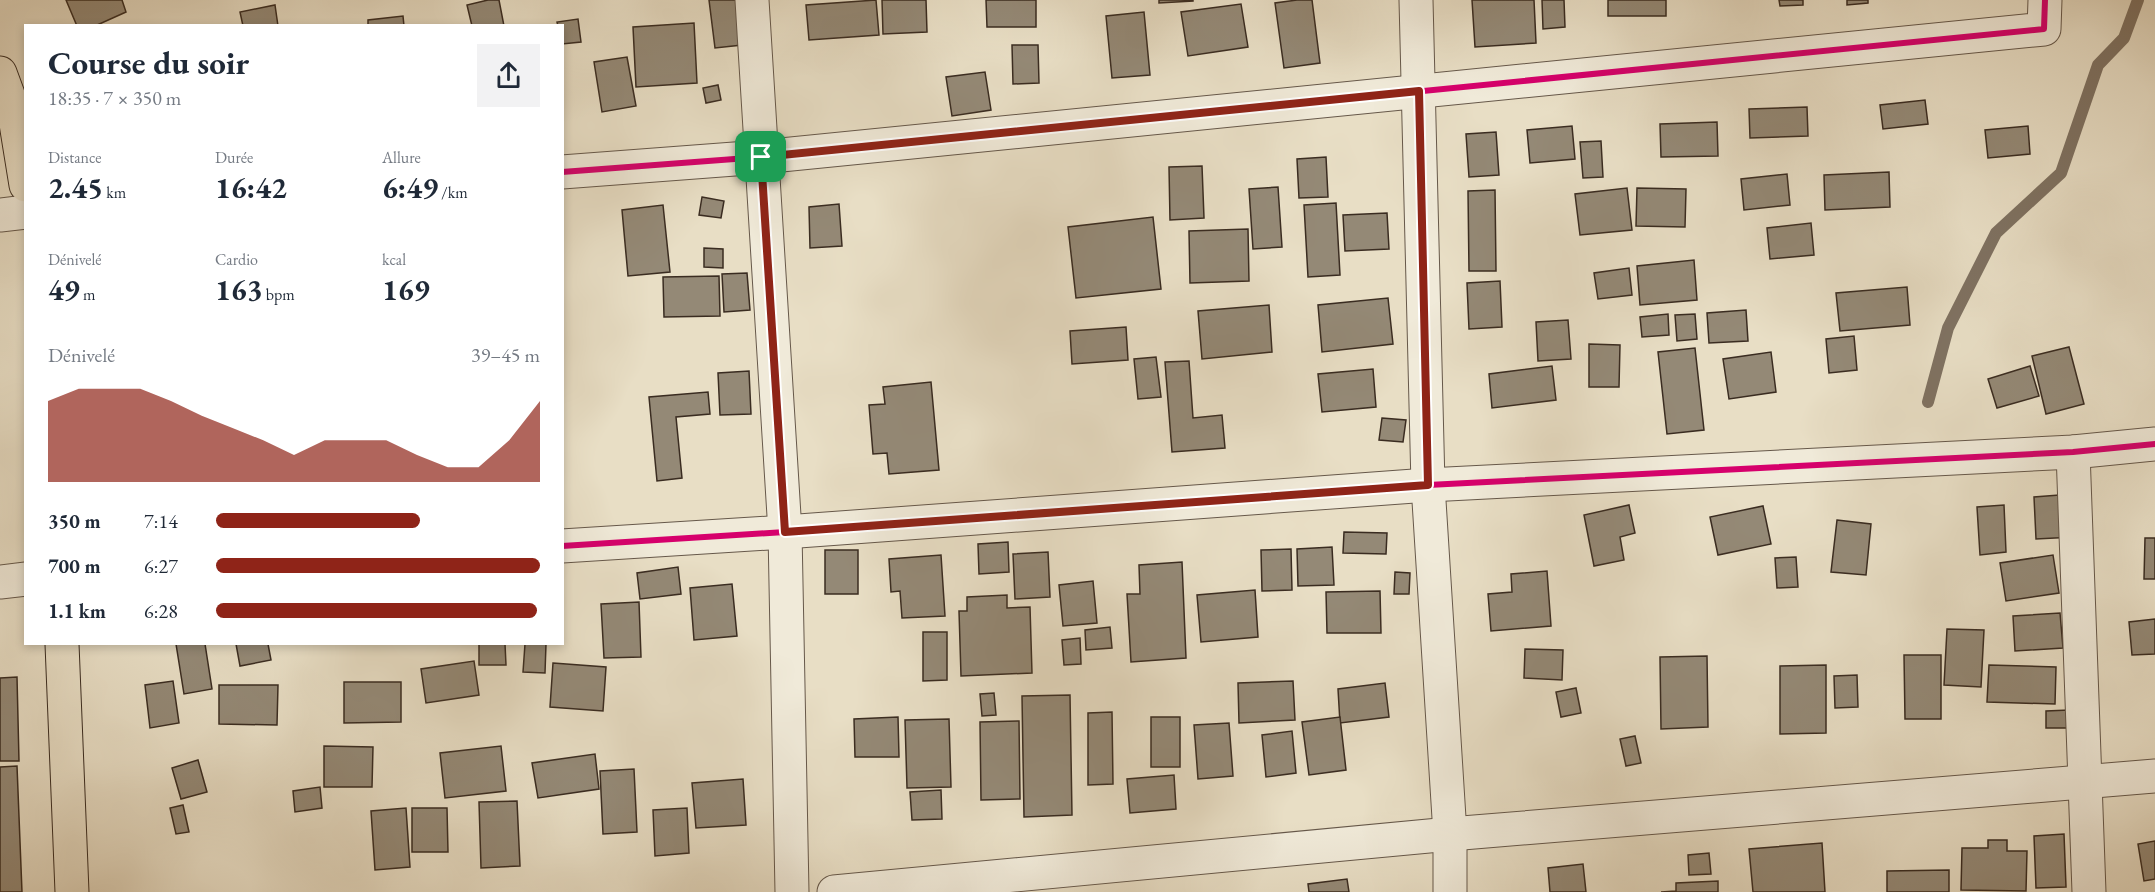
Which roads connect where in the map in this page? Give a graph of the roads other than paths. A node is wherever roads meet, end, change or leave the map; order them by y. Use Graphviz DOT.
graph roads {
  1 [pos="752,0"];
  2 [pos="1416,0"];
  3 [pos="2045,0"];
  4 [pos="0,73"];
  5 [pos="1419,91"];
  6 [pos="761,157"];
  7 [pos="564,172"];
  8 [pos="24,173"];
  9 [pos="24,212"];
  10 [pos="0,215"];
  11 [pos="2155,444"];
  12 [pos="2073,452"];
  13 [pos="1428,485"];
  14 [pos="785,532"];
  15 [pos="564,546"];
  16 [pos="24,579"];
  17 [pos="0,582"];
  18 [pos="62,645"];
  19 [pos="2155,776"];
  20 [pos="2087,783"];
  21 [pos="1450,834"];
  22 [pos="72,892"];
  23 [pos="792,892"];
  24 [pos="834,892"];
  25 [pos="1450,892"];
  26 [pos="2089,892"];
  1 -- 6 [label="street"];
  2 -- 5 [label="street"];
  3 -- 5 [label="street"];
  4 -- 8 [label="highway"];
  5 -- 6 [label="street"];
  5 -- 13 [label="street"];
  6 -- 7 [label="street"];
  6 -- 14 [label="street"];
  9 -- 10 [label="street"];
  11 -- 12 [label="street"];
  12 -- 13 [label="street"];
  12 -- 20 [label="street"];
  13 -- 14 [label="street"];
  13 -- 21 [label="street"];
  14 -- 15 [label="street"];
  14 -- 23 [label="street"];
  16 -- 17 [label="street"];
  18 -- 22 [label="highway"];
  19 -- 20 [label="street"];
  20 -- 21 [label="street"];
  20 -- 26 [label="street"];
  21 -- 24 [label="street"];
  21 -- 25 [label="street"];
}
